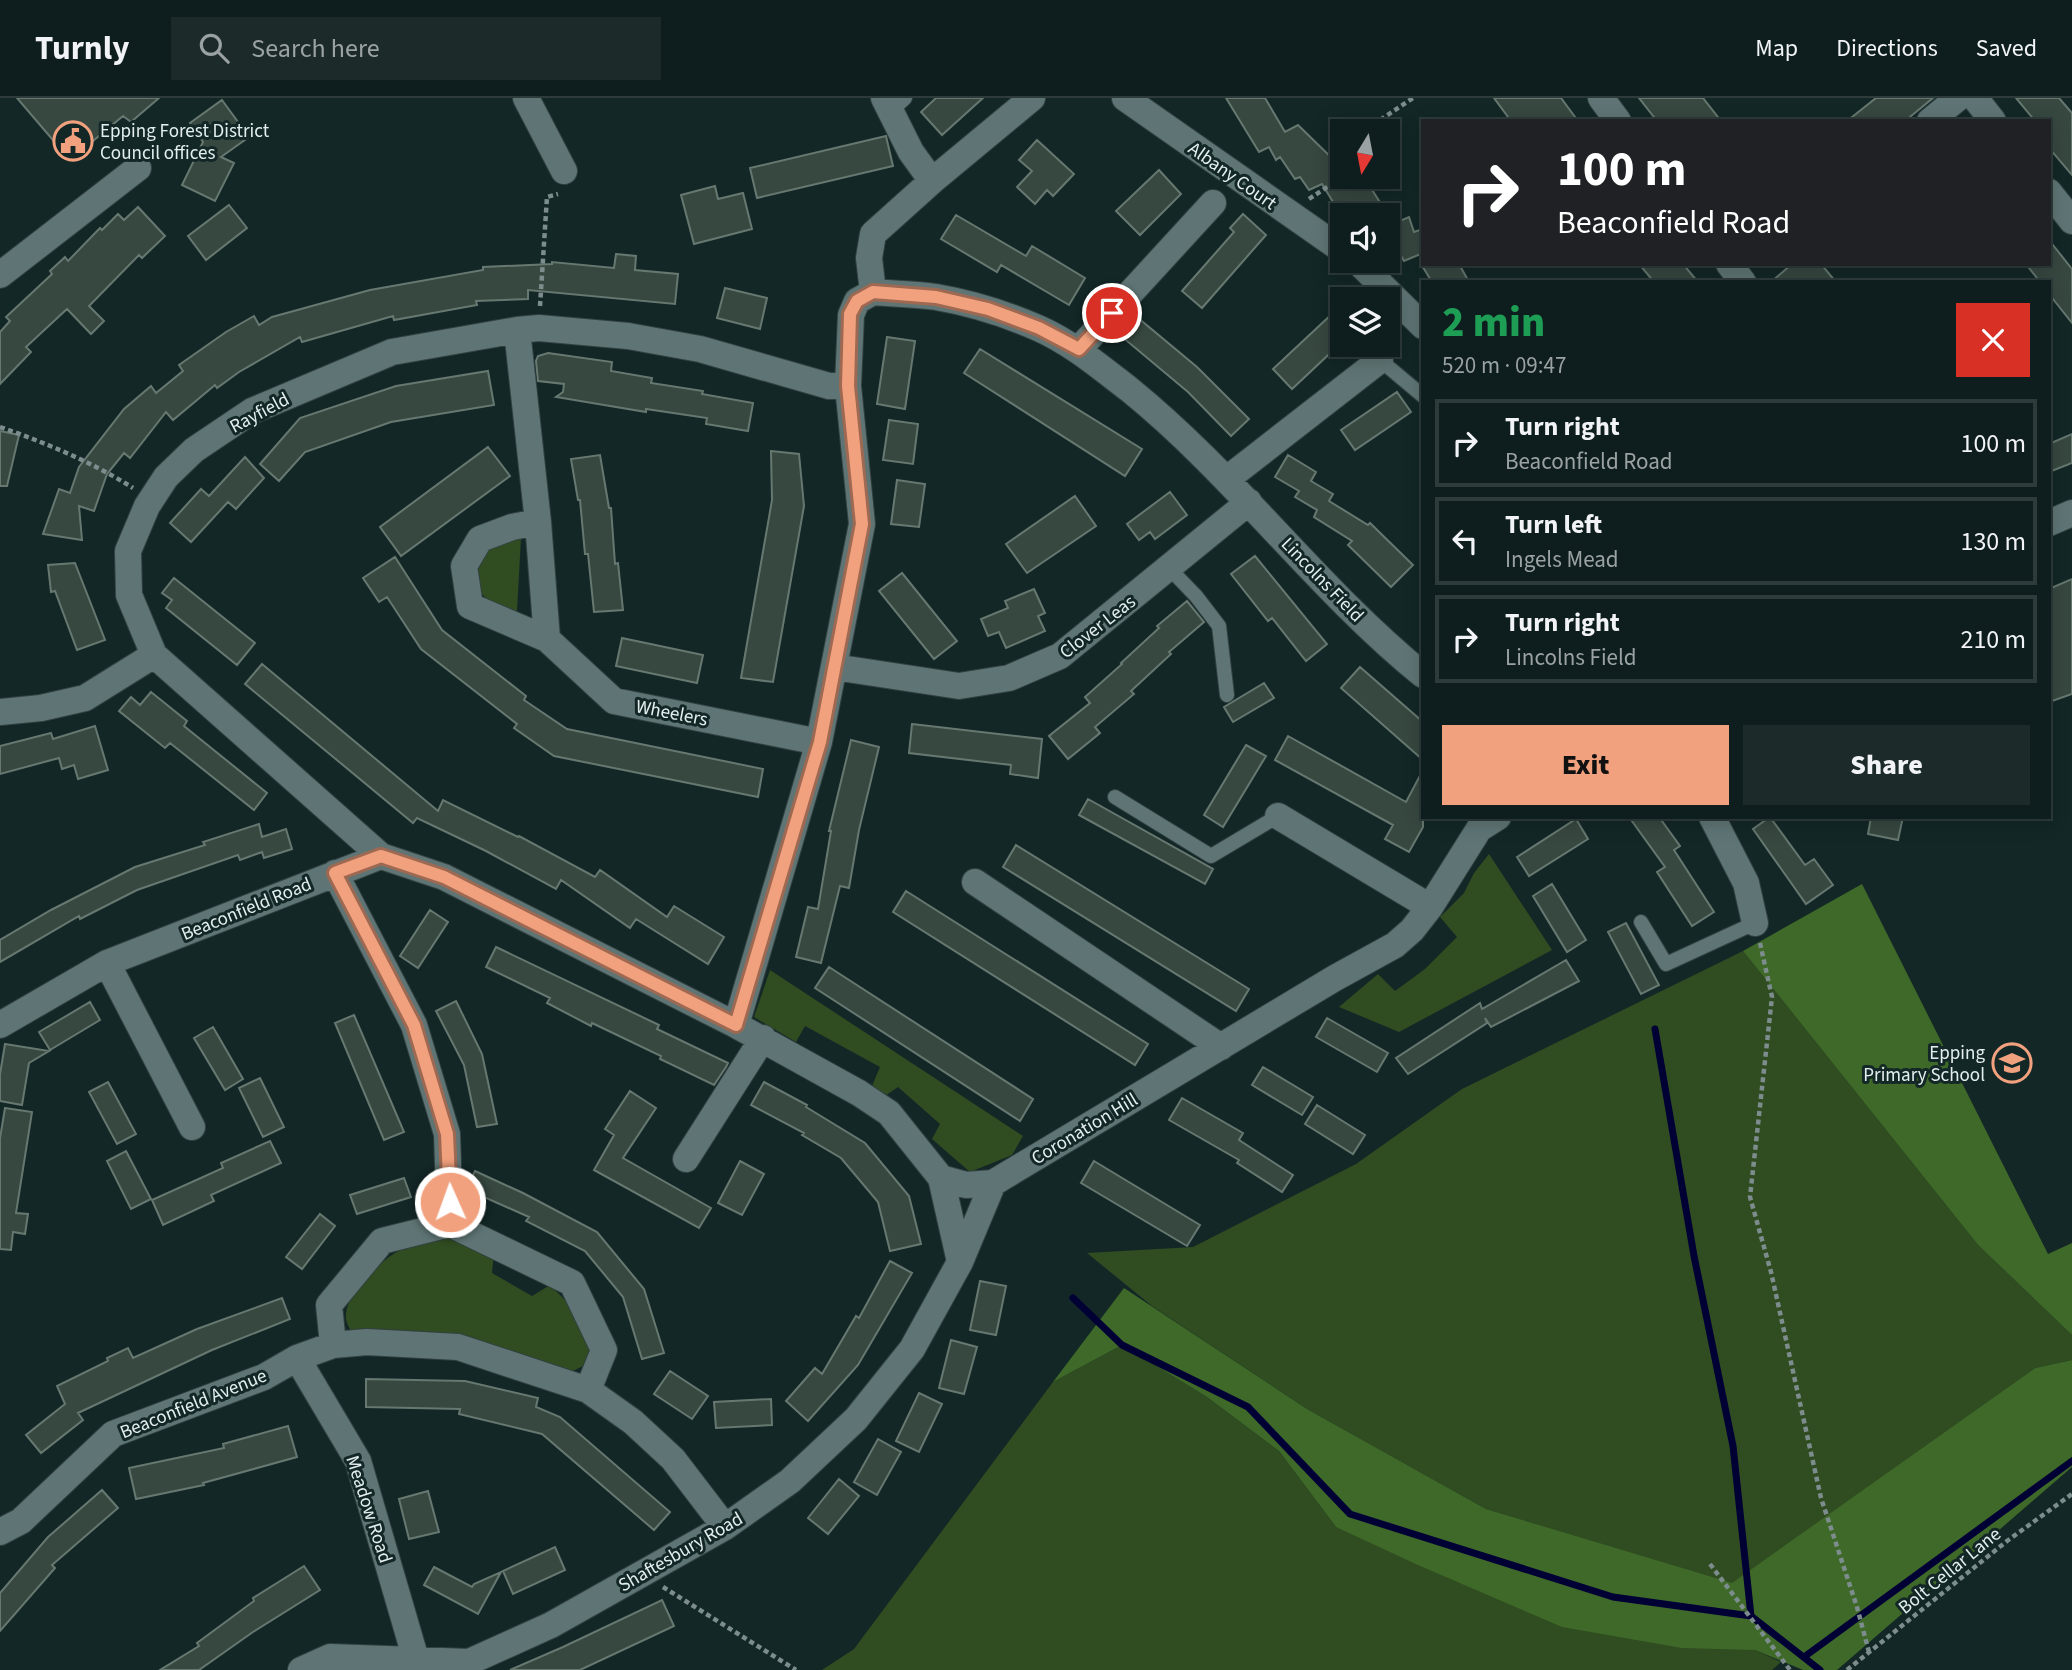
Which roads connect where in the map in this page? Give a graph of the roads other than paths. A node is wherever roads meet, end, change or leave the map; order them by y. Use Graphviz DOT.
graph roads {
  1 [pos="526,98"];
  2 [pos="1032,98"];
  3 [pos="1125,98"];
  4 [pos="1601,98"];
  5 [pos="1958,98"];
  6 [pos="1975,98"];
  7 [pos="893,102"];
  8 [pos="1617,119"];
  9 [pos="1932,119"];
  10 [pos="1991,119"];
  11 [pos="138,168"];
  12 [pos="564,171"];
  13 [pos="932,181"];
  14 [pos="2051,195"];
  15 [pos="1213,203"];
  16 [pos="2072,221"];
  17 [pos="1330,242"];
  18 [pos="1369,273"];
  19 [pos="0,275"];
  20 [pos="873,292"];
  21 [pos="1421,324"];
  22 [pos="528,329"];
  23 [pos="1079,349"];
  24 [pos="1380,360"];
  25 [pos="848,386"];
  26 [pos="1421,394"];
  27 [pos="1227,479"];
  28 [pos="1250,502"];
  29 [pos="2072,513"];
  30 [pos="538,522"];
  31 [pos="2051,522"];
  32 [pos="1169,568"];
  33 [pos="547,639"];
  34 [pos="153,655"];
  35 [pos="834,667"];
  36 [pos="1421,673"];
  37 [pos="1227,695"];
  38 [pos="0,712"];
  39 [pos="820,742"];
  40 [pos="1115,797"];
  41 [pos="1278,816"];
  42 [pos="1495,819"];
  43 [pos="1713,819"];
  44 [pos="381,856"];
  45 [pos="335,873"];
  46 [pos="975,882"];
  47 [pos="1430,907"];
  48 [pos="1641,922"];
  49 [pos="1755,923"];
  50 [pos="107,963"];
  51 [pos="0,1025"];
  52 [pos="736,1025"];
  53 [pos="763,1038"];
  54 [pos="1221,1047"];
  55 [pos="192,1127"];
  56 [pos="686,1159"];
  57 [pos="941,1178"];
  58 [pos="993,1183"];
  59 [pos="450,1224"];
  60 [pos="960,1262"];
  61 [pos="333,1345"];
  62 [pos="297,1358"];
  63 [pos="588,1390"];
  64 [pos="725,1527"];
  65 [pos="0,1532"];
  66 [pos="418,1666"];
  67 [pos="301,1670"];
  1 -- 12 [label="street"];
  2 -- 13 [label="street"];
  3 -- 17 [label="street, Albany Court"];
  4 -- 8 [label="street"];
  5 -- 9 [label="street"];
  6 -- 10 [label="street"];
  7 -- 13 [label="street"];
  11 -- 19 [label="street"];
  13 -- 20 [label="street"];
  14 -- 16 [label="street"];
  15 -- 23 [label="street"];
  18 -- 21 [label="street"];
  20 -- 23 [label="street, Lincolns Field"];
  20 -- 25 [label="street"];
  22 -- 25 [label="street, Rayfield"];
  22 -- 30 [label="street"];
  22 -- 34 [label="street, Rayfield"];
  23 -- 27 [label="street, Lincolns Field"];
  24 -- 26 [label="lane"];
  24 -- 27 [label="street"];
  25 -- 35 [label="street"];
  27 -- 28 [label="street, Lincolns Field"];
  28 -- 32 [label="street, Clover Leas"];
  28 -- 36 [label="street, Lincolns Field"];
  29 -- 31 [label="street"];
  30 -- 33 [label="street"];
  30 -- 33 [label="street, Wheelers"];
  32 -- 35 [label="street, Clover Leas"];
  32 -- 37 [label="lane"];
  33 -- 39 [label="street, Wheelers"];
  34 -- 38 [label="street"];
  34 -- 44 [label="street, Rayfield"];
  35 -- 39 [label="street"];
  39 -- 52 [label="street"];
  40 -- 41 [label="lane"];
  41 -- 47 [label="street"];
  42 -- 47 [label="street, Coronation Hill"];
  43 -- 49 [label="street"];
  44 -- 45 [label="street, Beaconfield Road"];
  44 -- 52 [label="street"];
  45 -- 50 [label="street, Beaconfield Road"];
  45 -- 59 [label="street"];
  46 -- 54 [label="street"];
  47 -- 54 [label="street, Coronation Hill"];
  48 -- 49 [label="lane"];
  50 -- 51 [label="street, Beaconfield Road"];
  50 -- 55 [label="street"];
  52 -- 53 [label="street"];
  53 -- 56 [label="street"];
  53 -- 57 [label="street"];
  54 -- 58 [label="street, Coronation Hill"];
  57 -- 58 [label="street"];
  57 -- 60 [label="street"];
  58 -- 60 [label="street, Shaftesbury Road"];
  59 -- 61 [label="street"];
  59 -- 63 [label="street"];
  60 -- 64 [label="street, Shaftesbury Road"];
  61 -- 62 [label="street, Beaconfield Avenue"];
  61 -- 63 [label="street, Beaconfield Avenue"];
  62 -- 65 [label="street, Beaconfield Avenue"];
  62 -- 66 [label="street, Meadow Road"];
  63 -- 64 [label="street, Beaconfield Avenue"];
  64 -- 66 [label="street, Shaftesbury Road"];
  66 -- 67 [label="street, Shaftesbury Road"];
}
